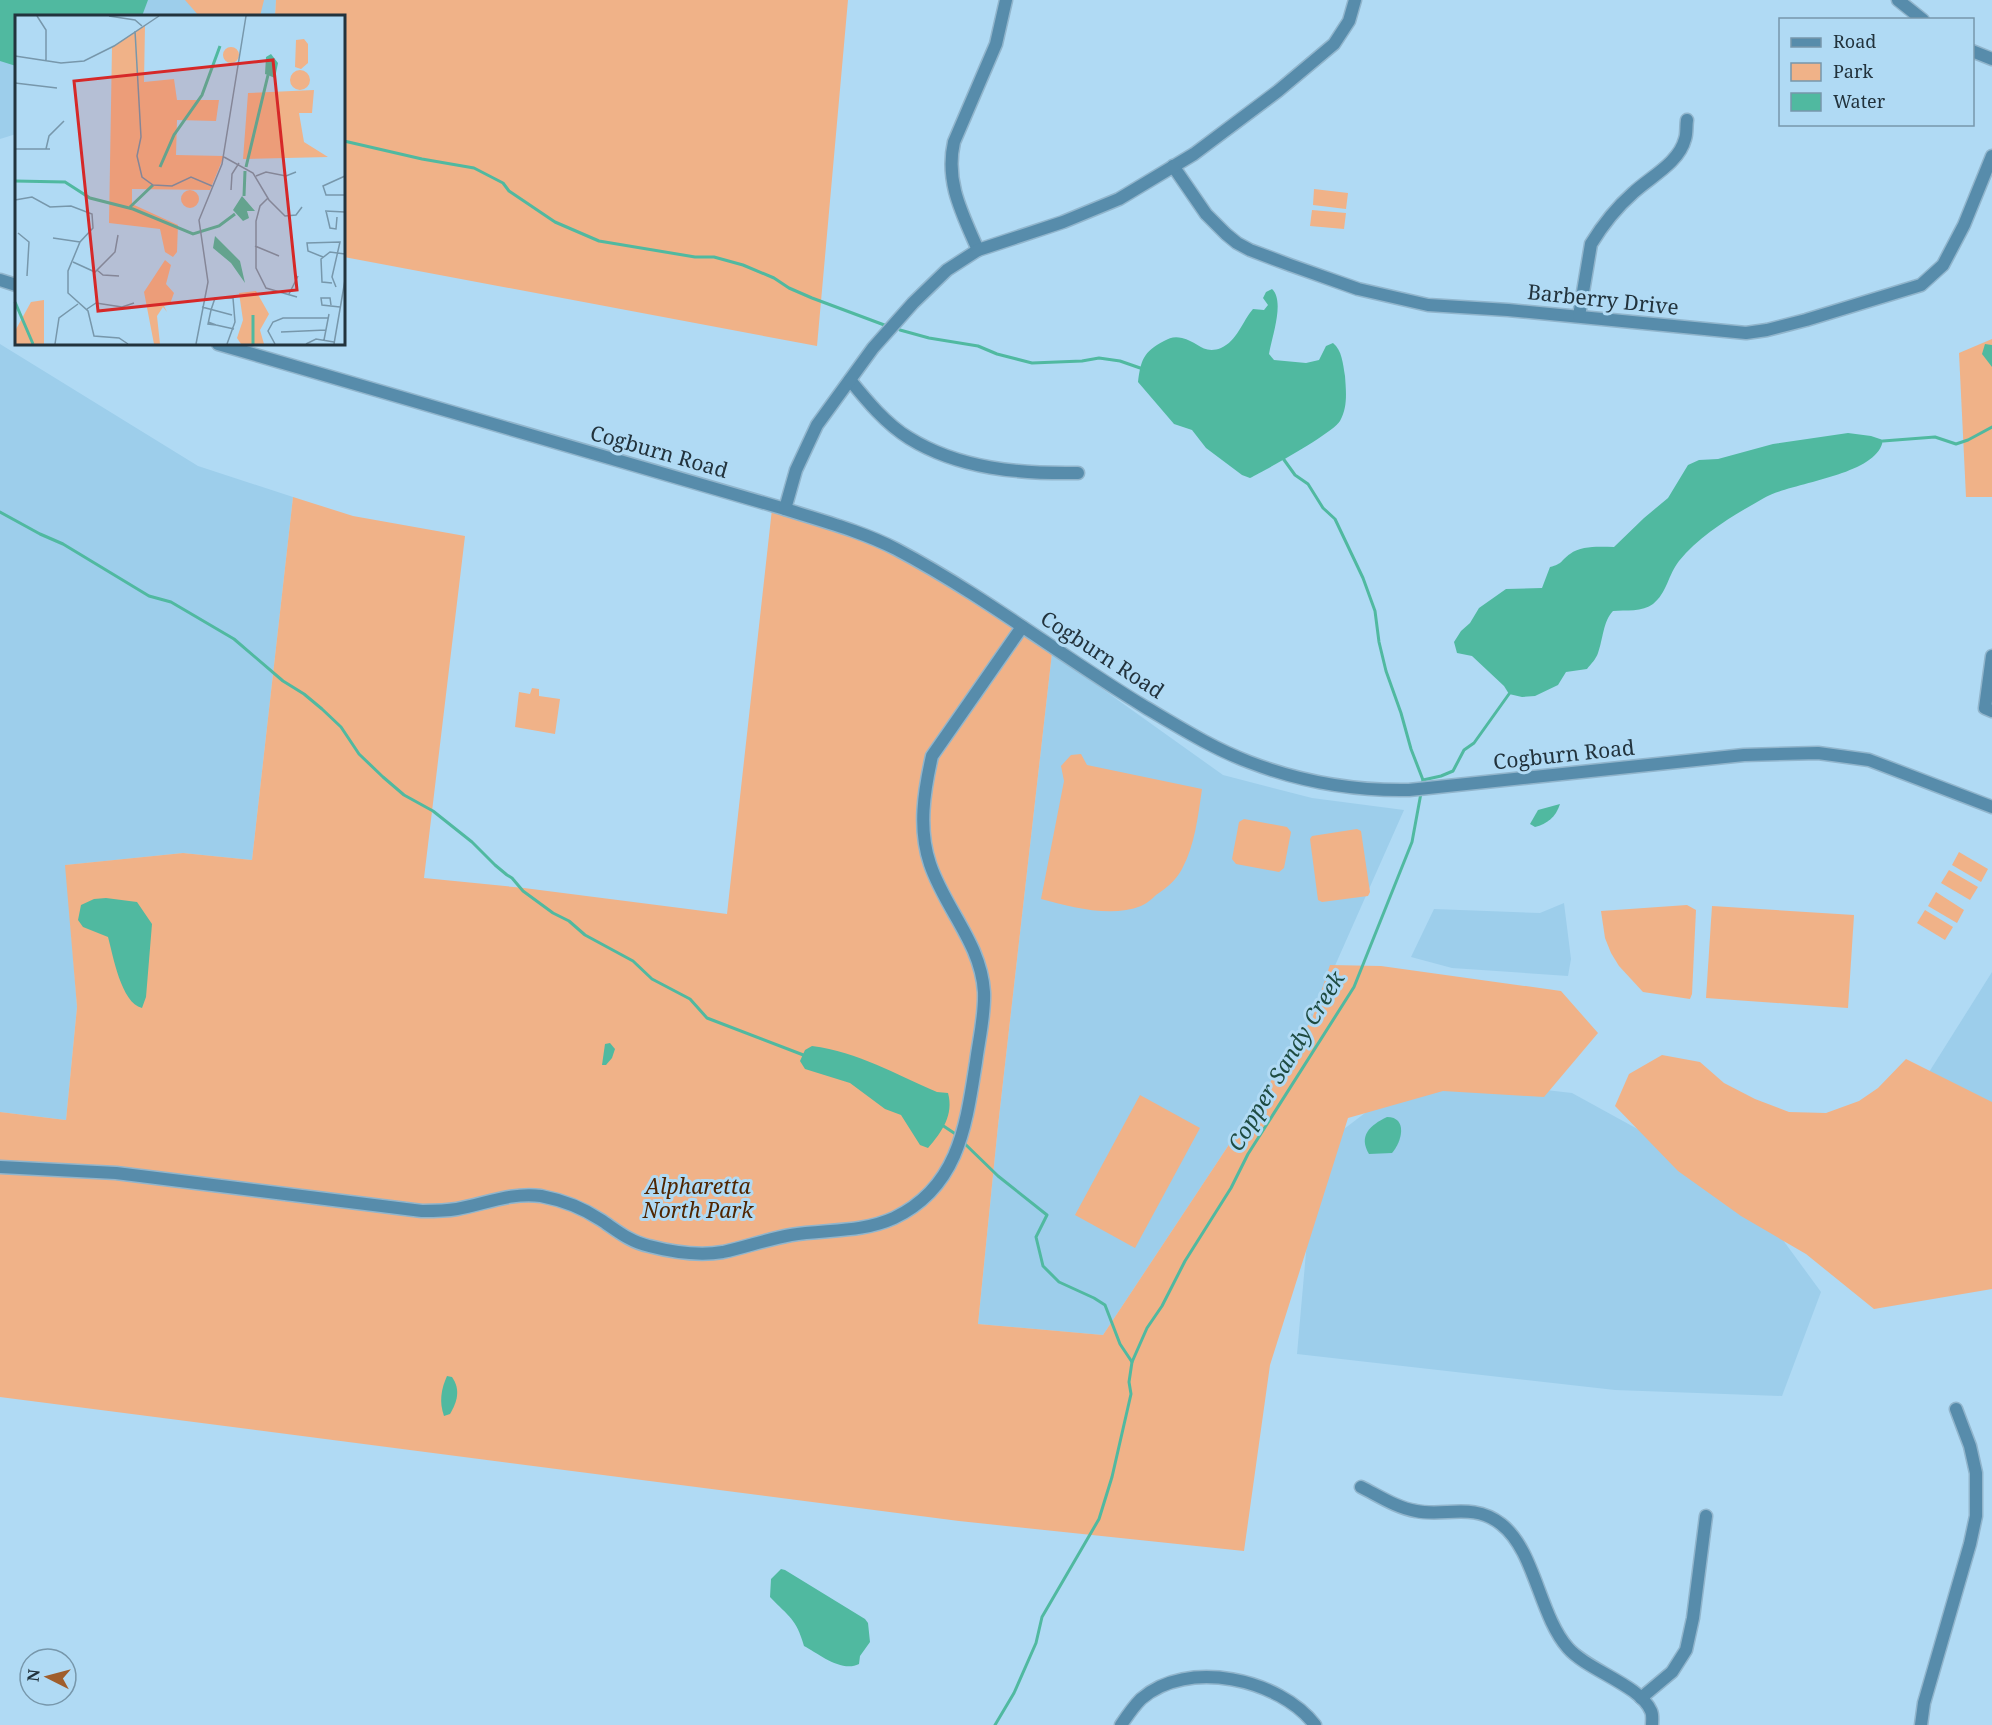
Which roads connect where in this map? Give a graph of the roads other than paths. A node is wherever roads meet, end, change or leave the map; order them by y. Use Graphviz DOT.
graph roads {
  1 [pos="1006,0"];
  2 [pos="1355,0"];
  3 [pos="1898,0"];
  4 [pos="1920,18"];
  5 [pos="1974,52"];
  6 [pos="1992,59"];
  7 [pos="1687,120"];
  8 [pos="1992,156"];
  9 [pos="1173,166"];
  10 [pos="978,250"];
  11 [pos="0,280"];
  12 [pos="15,285"];
  13 [pos="1579,316"];
  14 [pos="221,345"];
  15 [pos="850,380"];
  16 [pos="1078,473"];
  17 [pos="785,509"];
  18 [pos="1023,627"];
  19 [pos="1992,656"];
  20 [pos="1992,711"];
  21 [pos="1992,807"];
  22 [pos="0,1167"];
  23 [pos="1956,1409"];
  24 [pos="1361,1487"];
  25 [pos="1706,1516"];
  26 [pos="1641,1698"];
  27 [pos="1121,1725"];
  28 [pos="1315,1725"];
  29 [pos="1652,1725"];
  30 [pos="1921,1725"];
  1 -- 10 [label="street"];
  2 -- 9 [label="street"];
  3 -- 4 [label="street"];
  5 -- 6 [label="street"];
  7 -- 13 [label="street"];
  8 -- 13 [label="street, Barberry Drive"];
  9 -- 10 [label="street"];
  9 -- 13 [label="street, Barberry Drive"];
  10 -- 15 [label="street"];
  11 -- 12 [label="street"];
  14 -- 17 [label="street, Cogburn Road"];
  15 -- 16 [label="street"];
  15 -- 17 [label="street"];
  17 -- 18 [label="street, Cogburn Road"];
  18 -- 21 [label="street, Cogburn Road"];
  18 -- 22 [label="street"];
  19 -- 20 [label="street"];
  23 -- 30 [label="street"];
  24 -- 26 [label="street"];
  25 -- 26 [label="street"];
  26 -- 29 [label="street"];
  27 -- 28 [label="street"];
}
